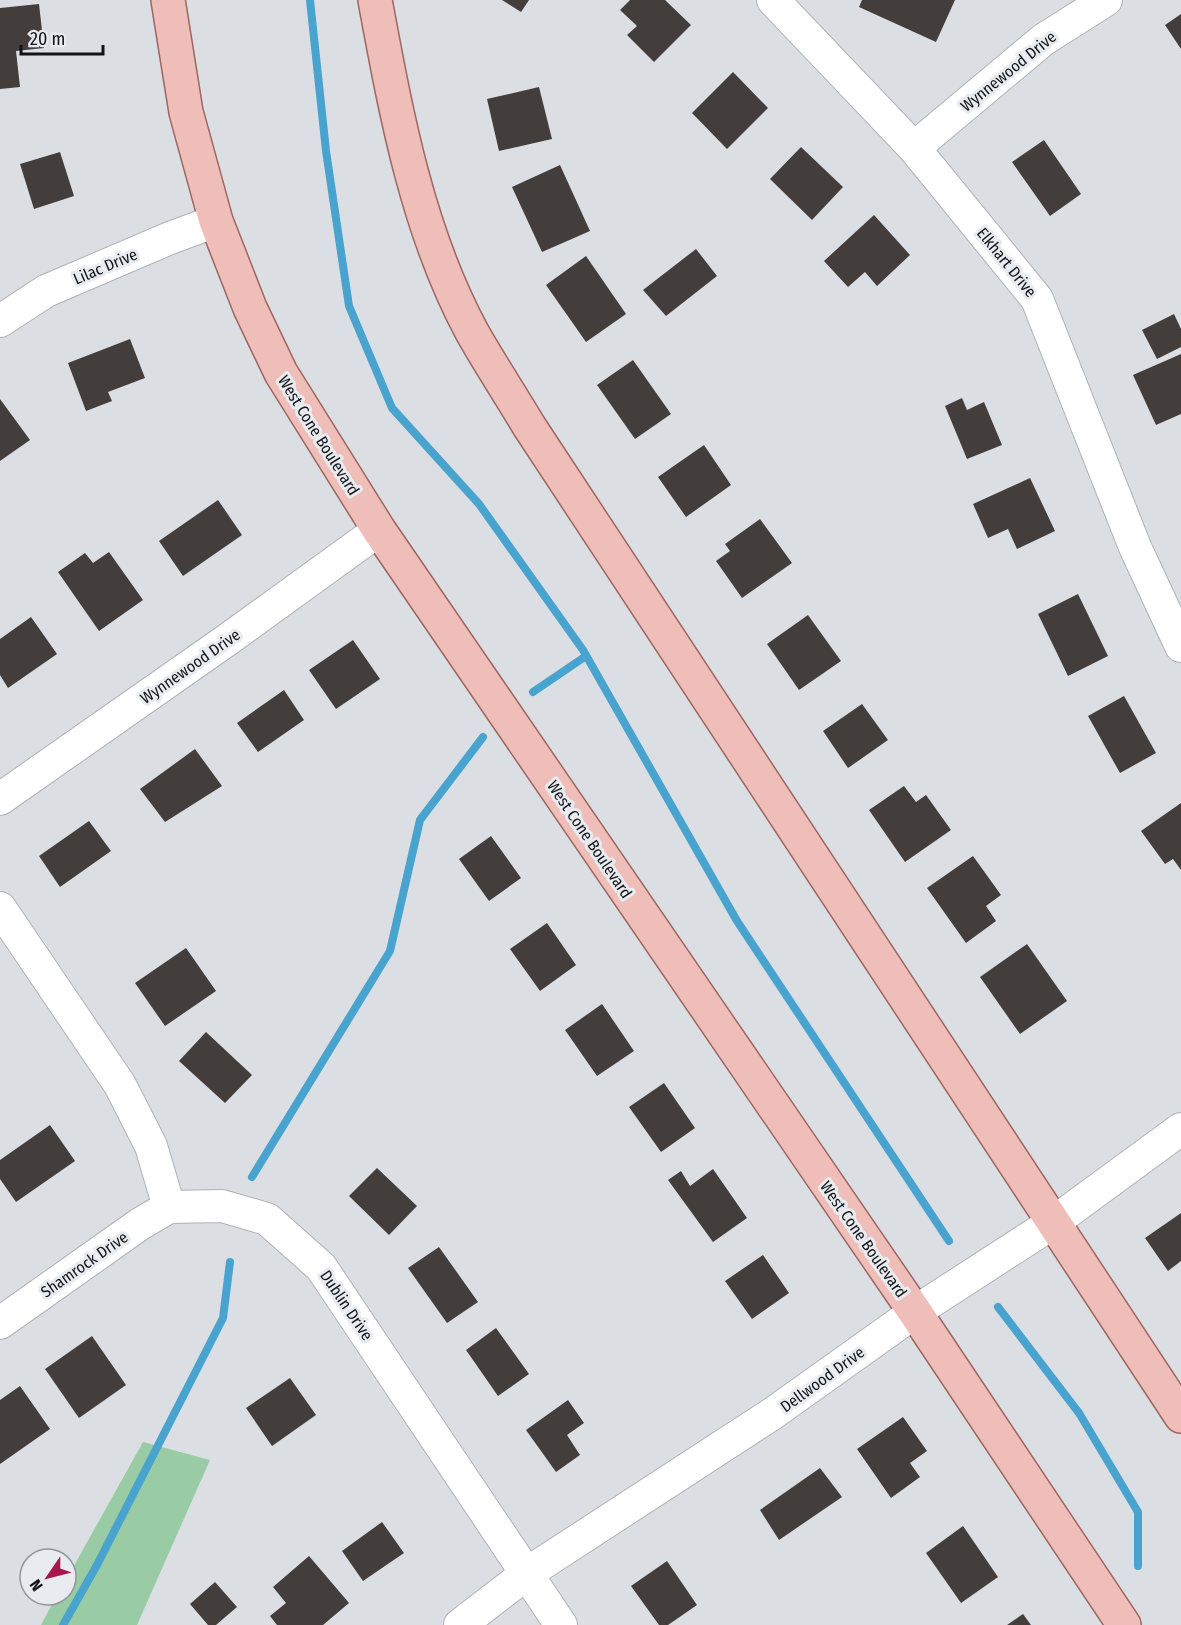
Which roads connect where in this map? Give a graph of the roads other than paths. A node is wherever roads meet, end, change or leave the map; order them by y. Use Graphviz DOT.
graph roads {
  1 [pos="168,0"];
  2 [pos="375,0"];
  3 [pos="773,0"];
  4 [pos="1106,0"];
  5 [pos="914,148"];
  6 [pos="216,222"];
  7 [pos="0,321"];
  8 [pos="379,530"];
  9 [pos="1181,646"];
  10 [pos="0,799"];
  11 [pos="0,908"];
  12 [pos="1181,1129"];
  13 [pos="168,1207"];
  14 [pos="1054,1222"];
  15 [pos="915,1312"];
  16 [pos="0,1323"];
  17 [pos="1181,1416"];
  18 [pos="526,1574"];
  19 [pos="460,1625"];
  20 [pos="561,1625"];
  21 [pos="1124,1625"];
  1 -- 6 [label="main road, West Cone Boulevard"];
  2 -- 14 [label="main road"];
  3 -- 5 [label="street, Elkhart Drive"];
  4 -- 5 [label="street, Wynnewood Drive"];
  5 -- 9 [label="street, Elkhart Drive"];
  6 -- 7 [label="street, Lilac Drive"];
  6 -- 8 [label="main road, West Cone Boulevard"];
  8 -- 10 [label="street, Wynnewood Drive"];
  8 -- 15 [label="main road, West Cone Boulevard"];
  11 -- 13 [label="street"];
  12 -- 14 [label="street, Dellwood Drive"];
  13 -- 16 [label="street, Shamrock Drive"];
  13 -- 18 [label="street, Dublin Drive"];
  14 -- 15 [label="street, Dellwood Drive"];
  14 -- 17 [label="main road"];
  15 -- 18 [label="street, Dellwood Drive"];
  15 -- 21 [label="main road, West Cone Boulevard"];
  18 -- 19 [label="street, Dellwood Drive"];
  18 -- 20 [label="street, Dublin Drive"];
}
